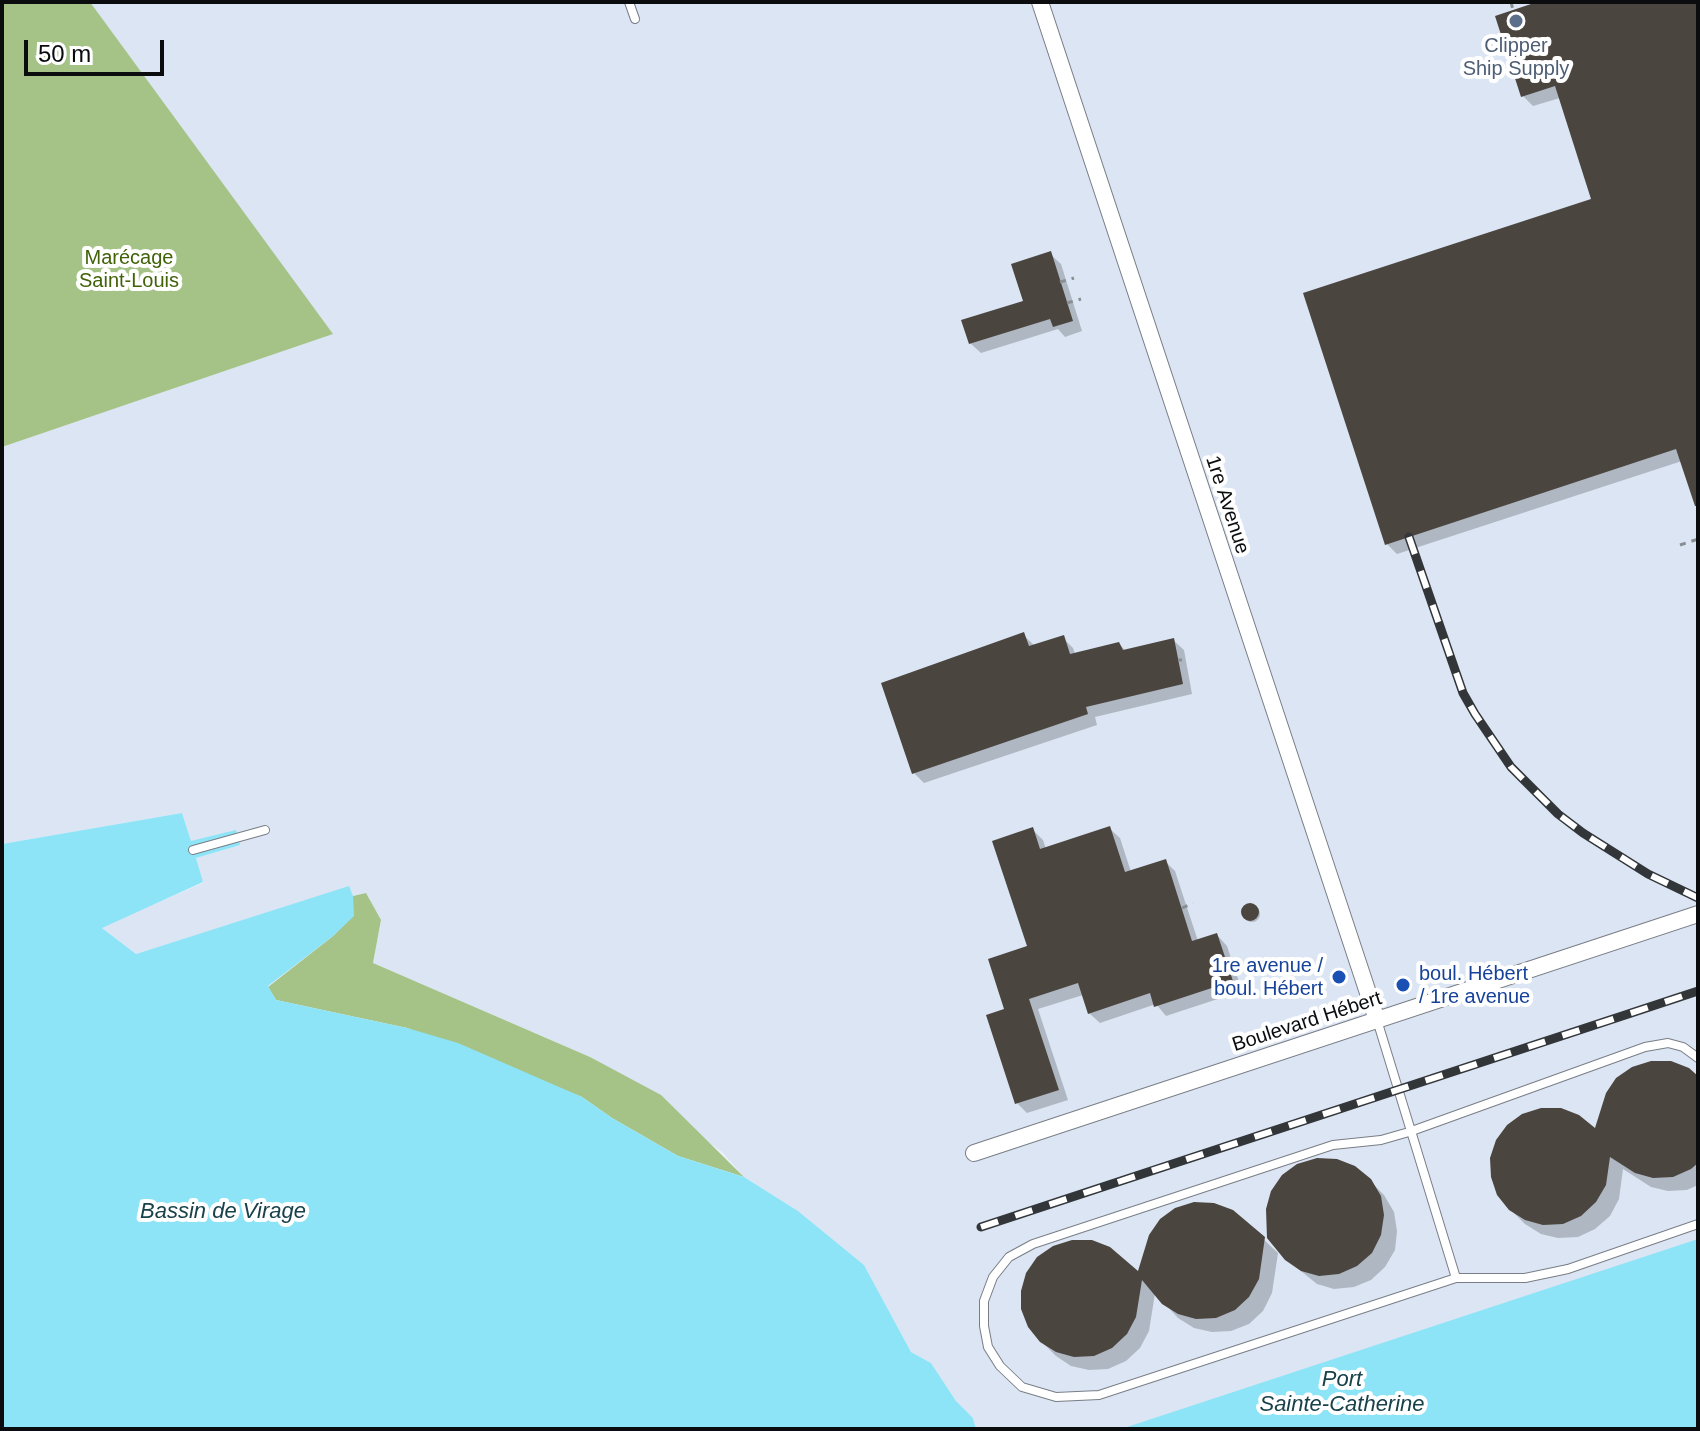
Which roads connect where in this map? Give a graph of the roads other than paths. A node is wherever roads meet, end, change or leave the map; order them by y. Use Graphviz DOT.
graph roads {
  1 [pos="629,2"];
  2 [pos="1040,2"];
  3 [pos="635,19"];
  4 [pos="265,830"];
  5 [pos="193,850"];
  6 [pos="1698,914"];
  7 [pos="1377,1020"];
  8 [pos="1698,1058"];
  9 [pos="1409,1132"];
  10 [pos="974,1153"];
  11 [pos="1698,1224"];
  12 [pos="1456,1278"];
  1 -- 3 [label="lane"];
  2 -- 7 [label="street, 1re Avenue"];
  4 -- 5 [label="lane"];
  6 -- 7 [label="street, Boulevard Hébert"];
  7 -- 9 [label="lane"];
  7 -- 10 [label="street, Boulevard Hébert"];
  8 -- 9 [label="lane"];
  9 -- 12 [label="lane"];
  9 -- 12 [label="lane"];
  11 -- 12 [label="lane"];
}
